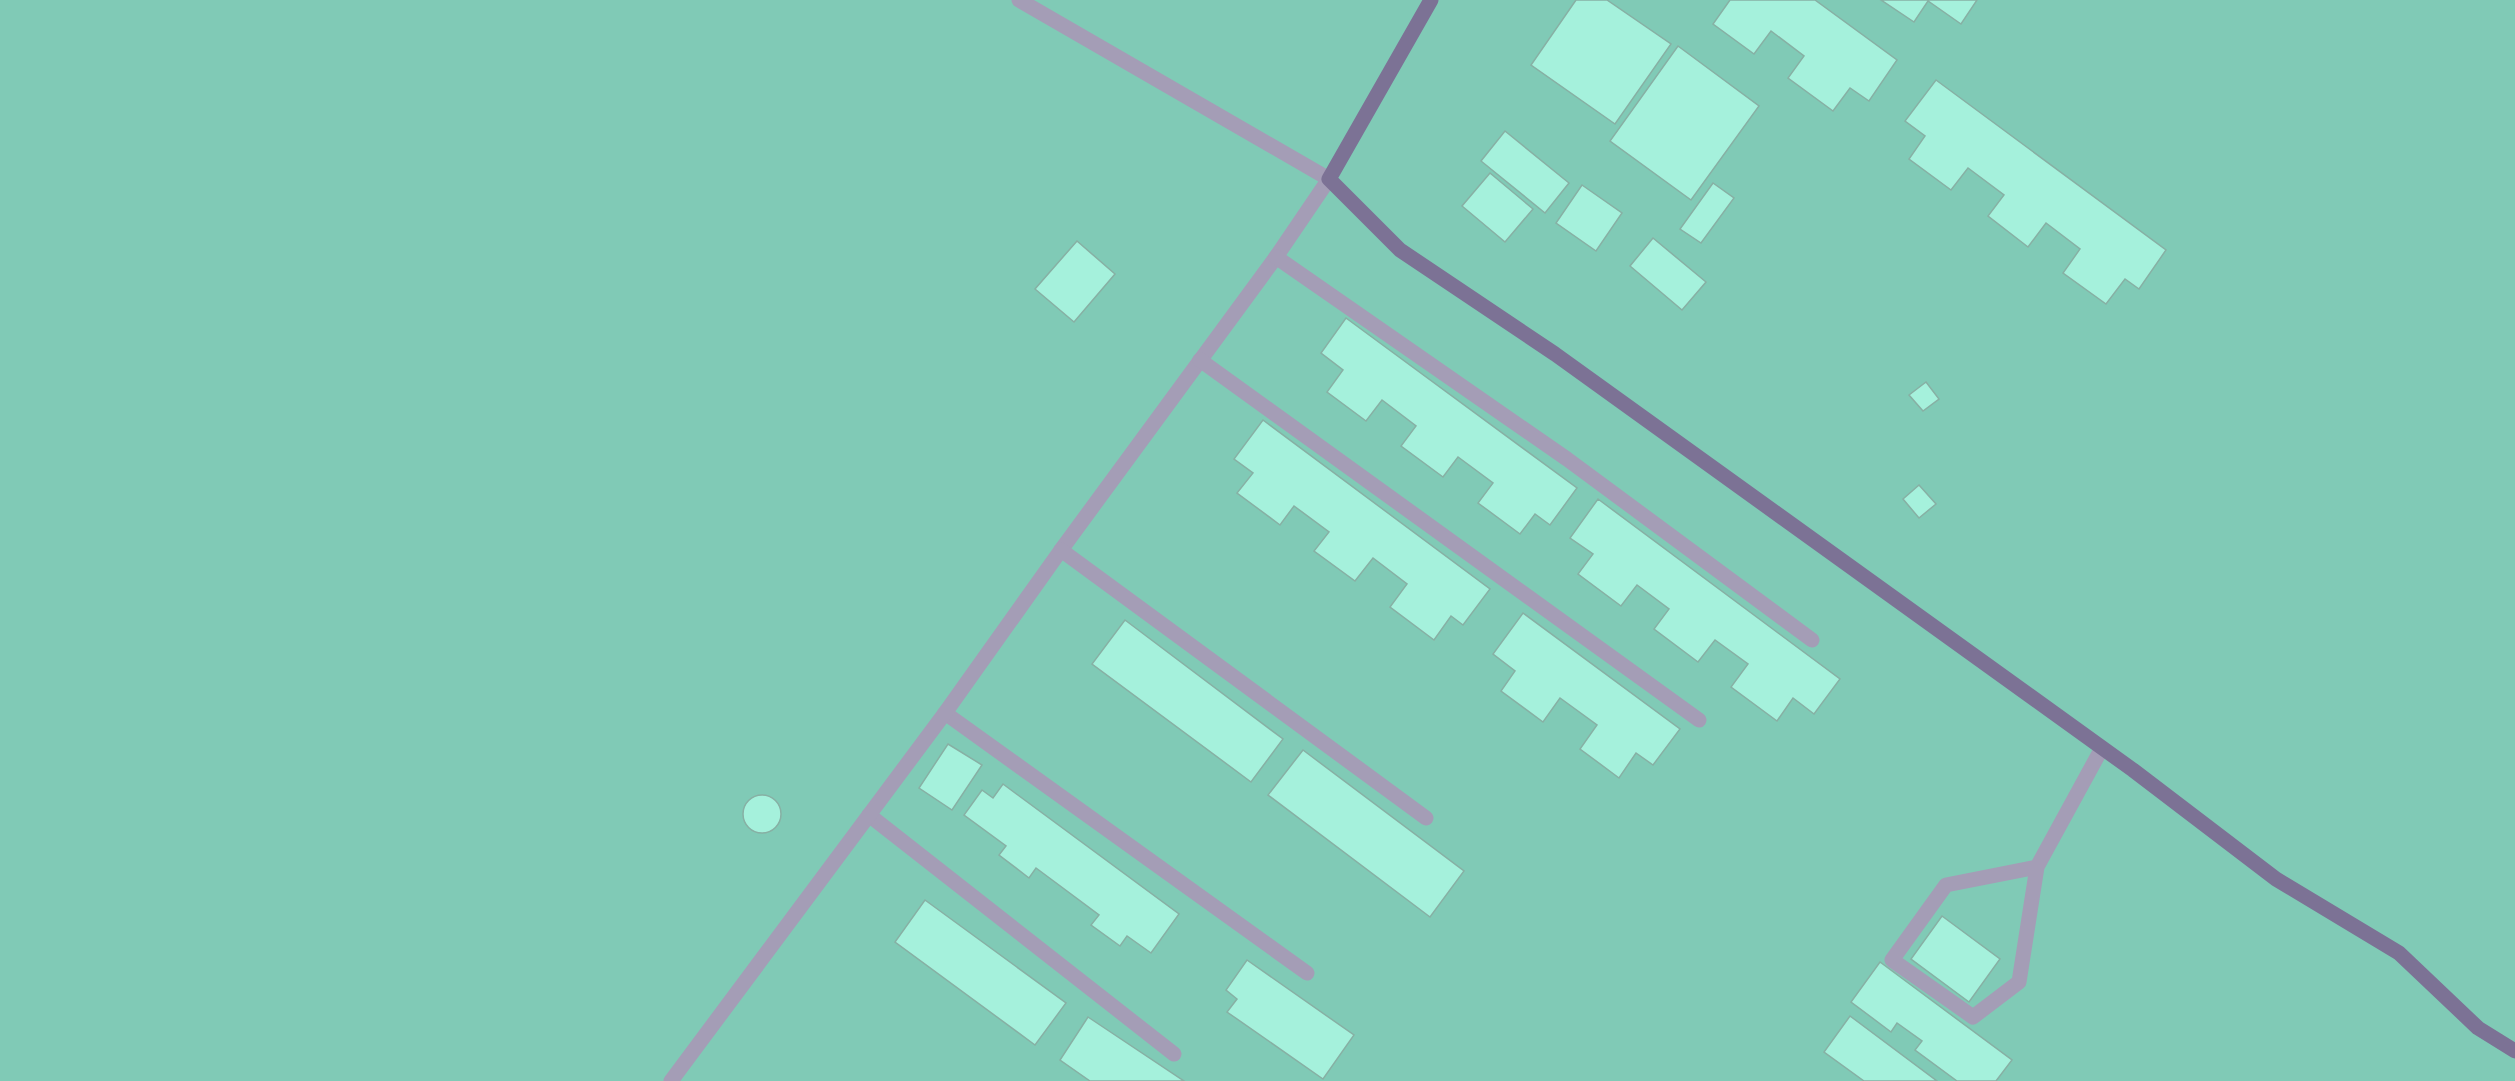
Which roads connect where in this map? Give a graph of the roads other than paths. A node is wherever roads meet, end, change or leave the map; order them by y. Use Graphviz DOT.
graph roads {
  1 [pos="1019,0"];
  2 [pos="1431,0"];
  3 [pos="1329,179"];
  4 [pos="1276,257"];
  5 [pos="1200,360"];
  6 [pos="1061,550"];
  7 [pos="1812,640"];
  8 [pos="945,712"];
  9 [pos="1699,720"];
  10 [pos="2102,748"];
  11 [pos="869,814"];
  12 [pos="1426,818"];
  13 [pos="2037,867"];
  14 [pos="1307,973"];
  15 [pos="2515,1051"];
  16 [pos="1174,1054"];
  17 [pos="671,1081"];
  1 -- 3 [label="street"];
  2 -- 3 [label="street"];
  3 -- 4 [label="street"];
  3 -- 10 [label="street"];
  4 -- 5 [label="street"];
  4 -- 7 [label="street"];
  5 -- 6 [label="street"];
  5 -- 9 [label="street"];
  6 -- 8 [label="street"];
  6 -- 12 [label="street"];
  8 -- 11 [label="street"];
  8 -- 14 [label="street"];
  10 -- 13 [label="street"];
  10 -- 15 [label="street"];
  11 -- 16 [label="street"];
  11 -- 17 [label="street"];
  13 -- 13 [label="street"];
}
